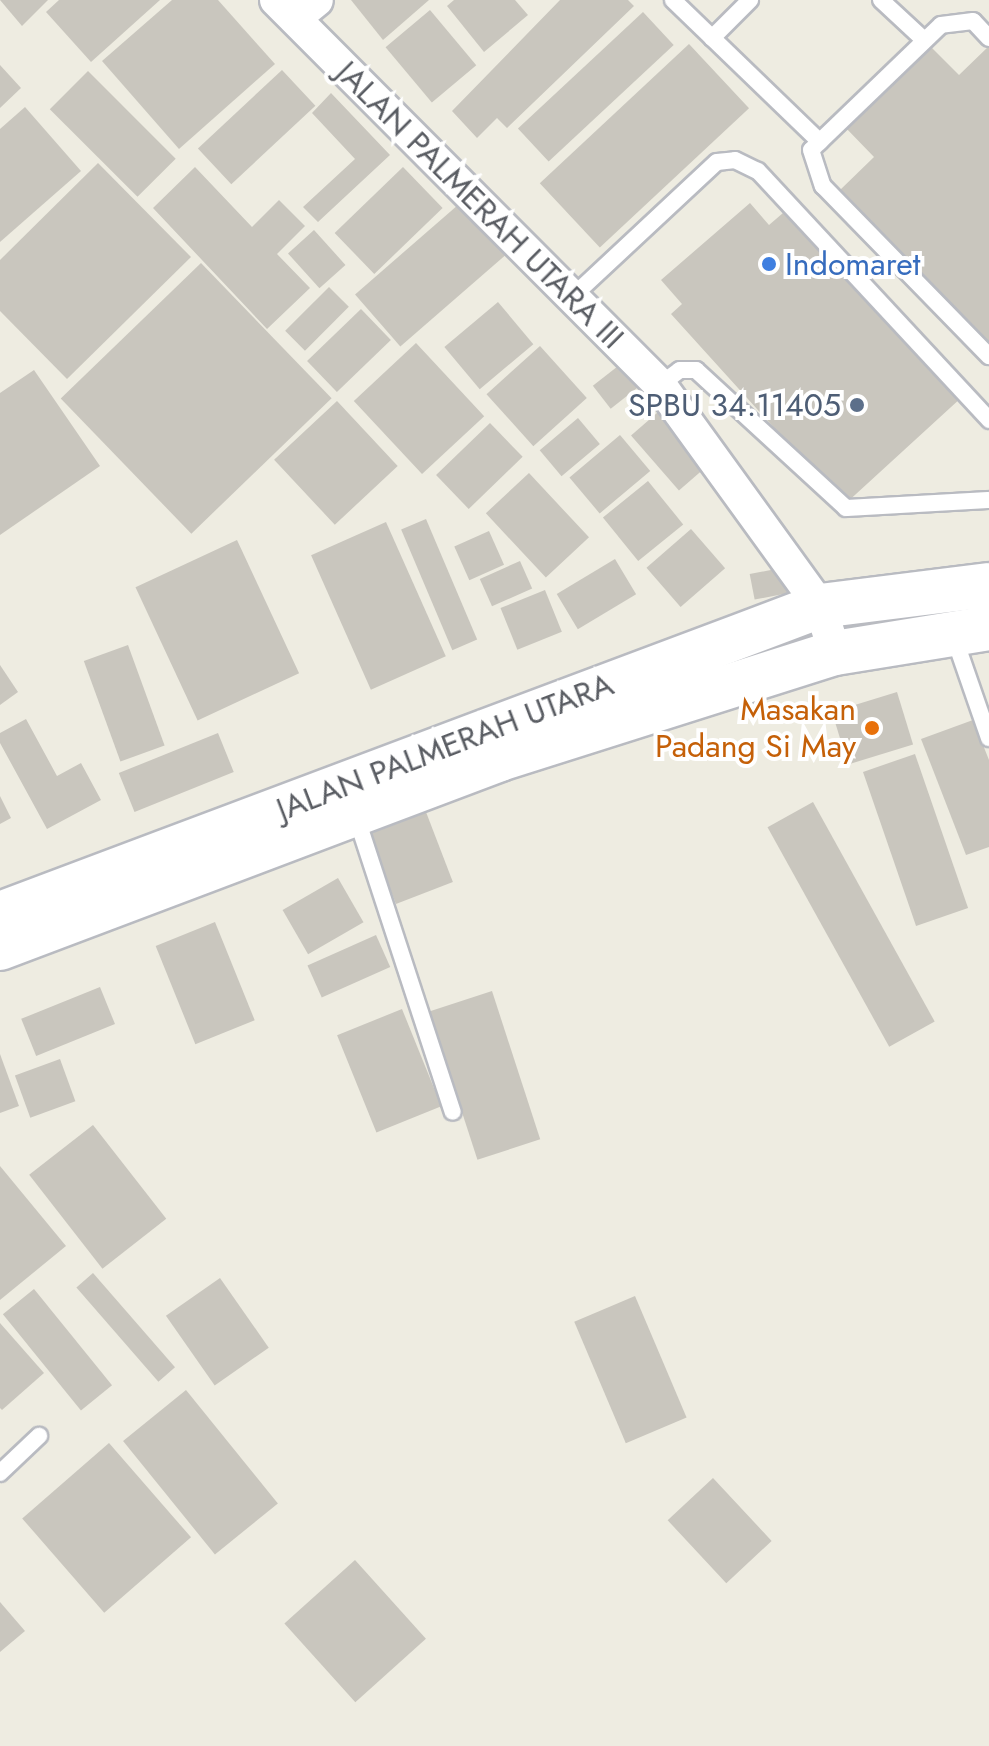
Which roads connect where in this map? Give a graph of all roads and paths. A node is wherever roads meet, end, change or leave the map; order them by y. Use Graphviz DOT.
graph roads {
  1 [pos="673,0"];
  2 [pos="750,0"];
  3 [pos="881,0"];
  4 [pos="296,6"];
  5 [pos="712,38"];
  6 [pos="922,38"];
  7 [pos="989,38"];
  8 [pos="820,142"];
  9 [pos="572,297"];
  10 [pos="989,356"];
  11 [pos="660,385"];
  12 [pos="989,420"];
  13 [pos="989,500"];
  14 [pos="989,585"];
  15 [pos="820,606"];
  16 [pos="971,630"];
  17 [pos="835,653"];
  18 [pos="989,738"];
  19 [pos="365,800"];
  20 [pos="0,914"];
  21 [pos="0,948"];
  22 [pos="453,1112"];
  23 [pos="39,1436"];
  24 [pos="0,1473"];
  1 -- 5 [label="lane"];
  2 -- 5 [label="lane"];
  3 -- 6 [label="lane"];
  4 -- 9 [label="street, JALAN PALMERAH UTARA III"];
  5 -- 8 [label="lane"];
  6 -- 7 [label="lane"];
  6 -- 8 [label="lane"];
  8 -- 10 [label="lane"];
  9 -- 11 [label="street, JALAN PALMERAH UTARA III"];
  9 -- 12 [label="lane"];
  11 -- 13 [label="lane"];
  11 -- 15 [label="street, JALAN PALMERAH UTARA III"];
  14 -- 15 [label="main road, JALAN PALMERAH UTARA"];
  15 -- 17 [label="street, JALAN PALMERAH UTARA III"];
  15 -- 19 [label="main road, JALAN PALMERAH UTARA"];
  16 -- 17 [label="main road, JALAN PALMERAH UTARA"];
  16 -- 18 [label="lane"];
  17 -- 19 [label="main road, JALAN PALMERAH UTARA"];
  19 -- 20 [label="main road, JALAN PALMERAH UTARA"];
  19 -- 21 [label="main road, JALAN PALMERAH UTARA"];
  19 -- 22 [label="lane"];
  23 -- 24 [label="lane"];
}
